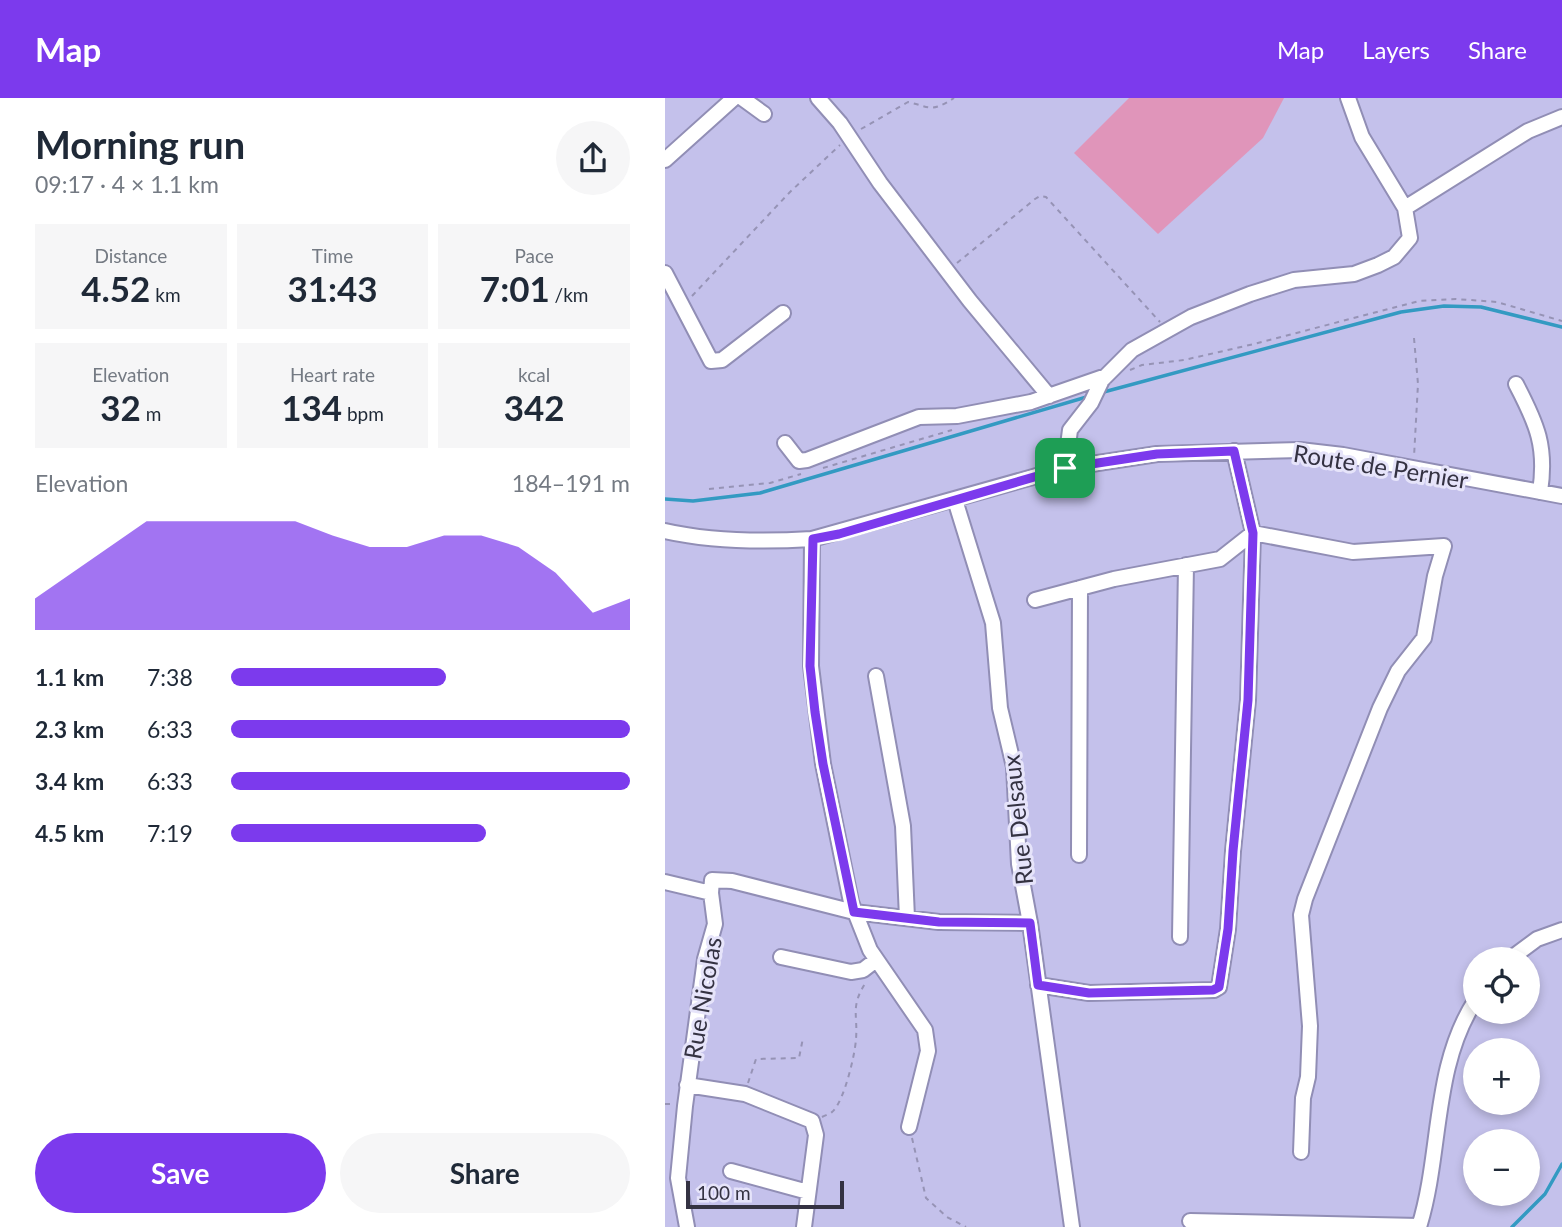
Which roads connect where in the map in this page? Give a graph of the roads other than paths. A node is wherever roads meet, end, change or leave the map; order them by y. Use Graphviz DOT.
graph roads {
  1 [pos="734,98"];
  2 [pos="742,98"];
  3 [pos="818,98"];
  4 [pos="1348,98"];
  5 [pos="764,114"];
  6 [pos="1562,117"];
  7 [pos="665,160"];
  8 [pos="1405,208"];
  9 [pos="665,273"];
  10 [pos="783,313"];
  11 [pos="1104,378"];
  12 [pos="1516,384"];
  13 [pos="1049,396"];
  14 [pos="785,443"];
  15 [pos="1234,451"];
  16 [pos="1065,468"];
  17 [pos="1539,492"];
  18 [pos="1562,496"];
  19 [pos="955,500"];
  20 [pos="665,531"];
  21 [pos="1253,533"];
  22 [pos="813,539"];
  23 [pos="1186,565"];
  24 [pos="1080,588"];
  25 [pos="1035,600"];
  26 [pos="876,676"];
  27 [pos="1079,855"];
  28 [pos="665,882"];
  29 [pos="711,892"];
  30 [pos="854,912"];
  31 [pos="907,918"];
  32 [pos="1030,923"];
  33 [pos="1562,930"];
  34 [pos="1180,937"];
  35 [pos="1526,947"];
  36 [pos="781,957"];
  37 [pos="876,960"];
  38 [pos="1038,985"];
  39 [pos="1463,1019"];
  40 [pos="688,1085"];
  41 [pos="909,1127"];
  42 [pos="1301,1152"];
  43 [pos="731,1171"];
  44 [pos="808,1192"];
  45 [pos="1191,1221"];
  46 [pos="1419,1226"];
  47 [pos="687,1227"];
  48 [pos="804,1227"];
  49 [pos="1072,1227"];
  1 -- 7 [label="street"];
  2 -- 5 [label="street"];
  3 -- 13 [label="street"];
  4 -- 8 [label="street"];
  6 -- 8 [label="street"];
  8 -- 11 [label="street"];
  9 -- 10 [label="street"];
  11 -- 13 [label="street"];
  11 -- 16 [label="street"];
  12 -- 17 [label="street"];
  13 -- 14 [label="street"];
  15 -- 16 [label="street, Route de Pernier"];
  15 -- 17 [label="street, Route de Pernier"];
  15 -- 21 [label="street"];
  16 -- 19 [label="street, Route de Pernier"];
  17 -- 18 [label="street, Route de Pernier"];
  19 -- 22 [label="street, Route de Pernier"];
  19 -- 32 [label="street, Rue Delsaux"];
  20 -- 22 [label="street, Route de Pernier"];
  21 -- 23 [label="street"];
  21 -- 38 [label="street"];
  21 -- 42 [label="street"];
  22 -- 30 [label="street"];
  23 -- 24 [label="street"];
  23 -- 34 [label="street"];
  24 -- 25 [label="street"];
  24 -- 27 [label="street"];
  26 -- 31 [label="street"];
  28 -- 29 [label="street"];
  29 -- 30 [label="street"];
  29 -- 40 [label="street, Rue Nicolas"];
  30 -- 31 [label="street"];
  30 -- 37 [label="street"];
  31 -- 32 [label="street"];
  32 -- 38 [label="street, Rue Delsaux"];
  33 -- 35 [label="street"];
  36 -- 37 [label="street"];
  37 -- 41 [label="street"];
  38 -- 49 [label="street, Rue Delsaux"];
  39 -- 46 [label="street"];
  40 -- 44 [label="street"];
  40 -- 47 [label="street, Rue Nicolas"];
  43 -- 44 [label="street"];
  44 -- 48 [label="street"];
  45 -- 46 [label="street"];
}
